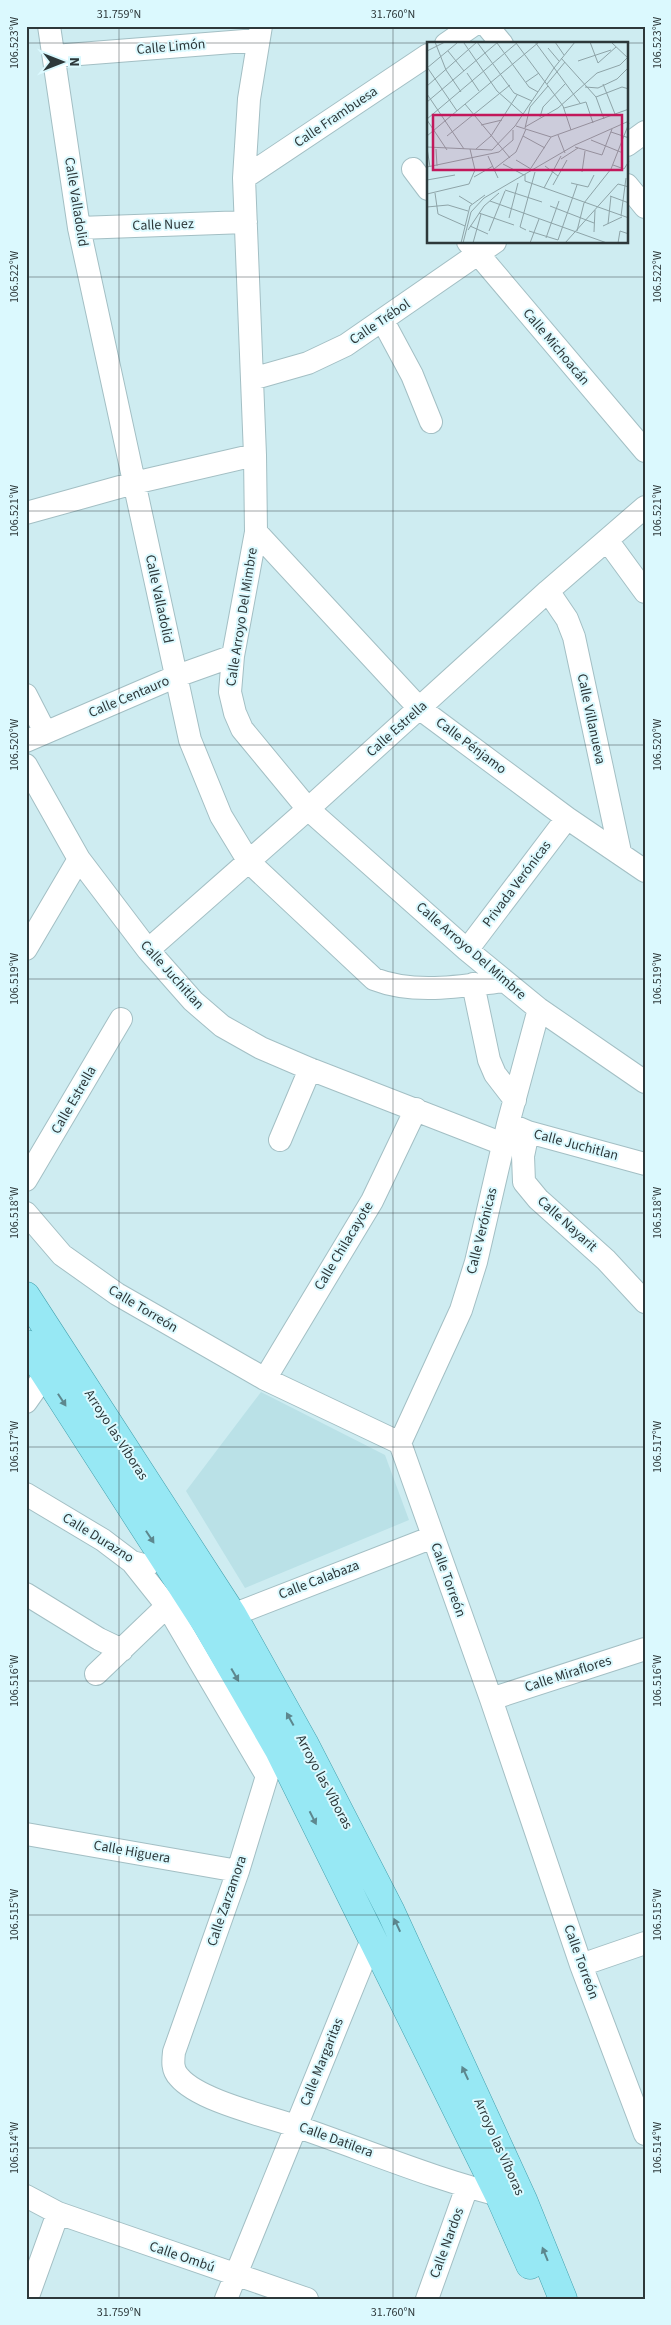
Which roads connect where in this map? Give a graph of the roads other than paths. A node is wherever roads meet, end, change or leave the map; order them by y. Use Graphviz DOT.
graph roads {
  1 [pos="49,26"];
  2 [pos="472,26"];
  3 [pos="487,26"];
  4 [pos="259,33"];
  5 [pos="449,42"];
  6 [pos="500,42"];
  7 [pos="54,56"];
  8 [pos="427,56"];
  9 [pos="645,132"];
  10 [pos="628,144"];
  11 [pos="413,169"];
  12 [pos="244,178"];
  13 [pos="628,187"];
  14 [pos="427,188"];
  15 [pos="645,207"];
  16 [pos="246,222"];
  17 [pos="79,228"];
  18 [pos="481,247"];
  19 [pos="383,321"];
  20 [pos="252,379"];
  21 [pos="432,422"];
  22 [pos="645,451"];
  23 [pos="255,456"];
  24 [pos="134,483"];
  25 [pos="645,507"];
  26 [pos="26,513"];
  27 [pos="256,532"];
  28 [pos="608,540"];
  29 [pos="548,591"];
  30 [pos="645,592"];
  31 [pos="233,656"];
  32 [pos="176,676"];
  33 [pos="26,696"];
  34 [pos="419,708"];
  35 [pos="35,737"];
  36 [pos="26,765"];
  37 [pos="308,809"];
  38 [pos="567,818"];
  39 [pos="630,853"];
  40 [pos="79,859"];
  41 [pos="249,862"];
  42 [pos="645,871"];
  43 [pos="26,949"];
  44 [pos="148,950"];
  45 [pos="467,950"];
  46 [pos="504,981"];
  47 [pos="473,984"];
  48 [pos="539,1009"];
  49 [pos="121,1019"];
  50 [pos="310,1069"];
  51 [pos="645,1082"];
  52 [pos="515,1100"];
  53 [pos="416,1109"];
  54 [pos="513,1133"];
  55 [pos="280,1140"];
  56 [pos="645,1164"];
  57 [pos="26,1180"];
  58 [pos="26,1213"];
  59 [pos="26,1296"];
  60 [pos="645,1302"];
  61 [pos="26,1344"];
  62 [pos="45,1375"];
  63 [pos="265,1379"];
  64 [pos="26,1402"];
  65 [pos="400,1443"];
  66 [pos="26,1494"];
  67 [pos="432,1537"];
  68 [pos="132,1562"];
  69 [pos="174,1574"];
  70 [pos="26,1594"];
  71 [pos="167,1606"];
  72 [pos="232,1614"];
  73 [pos="207,1625"];
  74 [pos="645,1649"];
  75 [pos="122,1650"];
  76 [pos="96,1674"];
  77 [pos="491,1699"];
  78 [pos="279,1750"];
  79 [pos="267,1776"];
  80 [pos="26,1834"];
  81 [pos="238,1871"];
  82 [pos="373,1936"];
  83 [pos="645,1944"];
  84 [pos="582,1965"];
  85 [pos="174,2052"];
  86 [pos="638,2095"];
  87 [pos="296,2126"];
  88 [pos="645,2134"];
  89 [pos="467,2187"];
  90 [pos="26,2196"];
  91 [pos="511,2198"];
  92 [pos="58,2213"];
  93 [pos="235,2275"];
  94 [pos="27,2299"];
  95 [pos="226,2299"];
  96 [pos="307,2299"];
  97 [pos="427,2299"];
  98 [pos="544,2299"];
  99 [pos="563,2299"];
  1 -- 7 [label="street, Calle Valladolid"];
  2 -- 5 [label="street"];
  3 -- 6 [label="street"];
  4 -- 7 [label="street, Calle Limón"];
  4 -- 12 [label="street, Calle Arroyo Del Mimbre"];
  7 -- 17 [label="street, Calle Valladolid"];
  8 -- 12 [label="street, Calle Frambuesa"];
  9 -- 10 [label="street"];
  11 -- 14 [label="street"];
  12 -- 16 [label="street, Calle Arroyo Del Mimbre"];
  13 -- 15 [label="street"];
  16 -- 17 [label="street, Calle Nuez"];
  16 -- 20 [label="street, Calle Arroyo Del Mimbre"];
  17 -- 24 [label="street, Calle Valladolid"];
  18 -- 19 [label="street, Calle Trébol"];
  18 -- 22 [label="street, Calle Michoacán"];
  19 -- 20 [label="street, Calle Trébol"];
  19 -- 21 [label="street"];
  20 -- 23 [label="street, Calle Arroyo Del Mimbre"];
  23 -- 24 [label="street"];
  23 -- 27 [label="street, Calle Arroyo Del Mimbre"];
  24 -- 26 [label="street"];
  24 -- 32 [label="street, Calle Valladolid"];
  25 -- 28 [label="street, Calle Estrella"];
  27 -- 31 [label="street, Calle Arroyo Del Mimbre"];
  27 -- 34 [label="street, Calle Pénjamo"];
  28 -- 29 [label="street, Calle Estrella"];
  28 -- 30 [label="street"];
  29 -- 34 [label="street, Calle Estrella"];
  29 -- 39 [label="street, Calle Villanueva"];
  31 -- 32 [label="street, Calle Centauro"];
  31 -- 37 [label="street, Calle Arroyo Del Mimbre"];
  32 -- 35 [label="street, Calle Centauro"];
  32 -- 41 [label="street, Calle Valladolid"];
  33 -- 35 [label="street"];
  34 -- 37 [label="street, Calle Estrella"];
  34 -- 38 [label="street, Calle Pénjamo"];
  36 -- 40 [label="street, Calle Juchitlan"];
  37 -- 41 [label="street, Calle Estrella"];
  37 -- 45 [label="street, Calle Arroyo Del Mimbre"];
  38 -- 39 [label="street, Calle Pénjamo"];
  38 -- 45 [label="street, Privada Verónicas"];
  39 -- 42 [label="street, Calle Pénjamo"];
  40 -- 43 [label="street"];
  40 -- 44 [label="street, Calle Juchitlan"];
  41 -- 44 [label="street, Calle Estrella"];
  41 -- 47 [label="street, Calle Valladolid"];
  44 -- 50 [label="street, Calle Juchitlan"];
  45 -- 46 [label="street, Calle Arroyo Del Mimbre"];
  46 -- 47 [label="street, Calle Valladolid"];
  46 -- 48 [label="street, Calle Arroyo Del Mimbre"];
  47 -- 52 [label="street"];
  48 -- 51 [label="street, Calle Arroyo Del Mimbre"];
  48 -- 52 [label="street, Calle Verónicas"];
  49 -- 57 [label="street, Calle Estrella"];
  50 -- 53 [label="street, Calle Juchitlan"];
  50 -- 55 [label="street"];
  52 -- 54 [label="street, Calle Verónicas"];
  53 -- 54 [label="street, Calle Juchitlan"];
  53 -- 63 [label="street, Calle Chilacayote"];
  54 -- 56 [label="street, Calle Juchitlan"];
  54 -- 60 [label="street, Calle Nayarit"];
  54 -- 65 [label="street, Calle Verónicas"];
  58 -- 63 [label="street, Calle Torreón"];
  59 -- 72 [label="main road, Arroyo las Víboras"];
  61 -- 62 [label="main road, Arroyo las Víboras"];
  62 -- 64 [label="street"];
  62 -- 69 [label="main road, Arroyo las Víboras, one-way"];
  63 -- 65 [label="street, Calle Torreón"];
  65 -- 67 [label="street, Calle Torreón"];
  66 -- 68 [label="street, Calle Durazno"];
  67 -- 72 [label="street, Calle Calabaza"];
  67 -- 77 [label="street, Calle Torreón"];
  68 -- 69 [label="street, Calle Durazno"];
  68 -- 71 [label="street"];
  69 -- 73 [label="main road, Arroyo las Víboras"];
  70 -- 75 [label="street"];
  71 -- 75 [label="street"];
  71 -- 79 [label="street"];
  72 -- 73 [label="street, Calle Calabaza"];
  91 -- 72 [label="main road, Arroyo las Víboras, one-way"];
  73 -- 78 [label="main road, Arroyo las Víboras, one-way"];
  74 -- 77 [label="street, Calle Miraflores"];
  75 -- 76 [label="street"];
  77 -- 84 [label="street, Calle Torreón"];
  78 -- 79 [label="street, Calle Zarzamora"];
  78 -- 82 [label="main road, Arroyo las Víboras, one-way"];
  79 -- 81 [label="street, Calle Zarzamora"];
  80 -- 81 [label="street, Calle Higuera"];
  81 -- 85 [label="street, Calle Zarzamora"];
  82 -- 87 [label="street, Calle Margaritas"];
  82 -- 91 [label="main road, Arroyo las Víboras"];
  83 -- 84 [label="street"];
  84 -- 86 [label="street, Calle Torreón"];
  85 -- 87 [label="street, Calle Datilera"];
  86 -- 88 [label="street, Calle Torreón"];
  87 -- 89 [label="street, Calle Datilera"];
  87 -- 93 [label="street, Calle Margaritas"];
  89 -- 91 [label="street, Calle Datilera"];
  89 -- 97 [label="street, Calle Nardos"];
  90 -- 92 [label="street, Calle Ombú"];
  91 -- 98 [label="main road, Arroyo las Víboras"];
  99 -- 91 [label="main road, Arroyo las Víboras, one-way"];
  92 -- 93 [label="street, Calle Ombú"];
  92 -- 94 [label="street"];
  93 -- 95 [label="street, Calle Margaritas"];
  93 -- 96 [label="street, Calle Ombú"];
}
